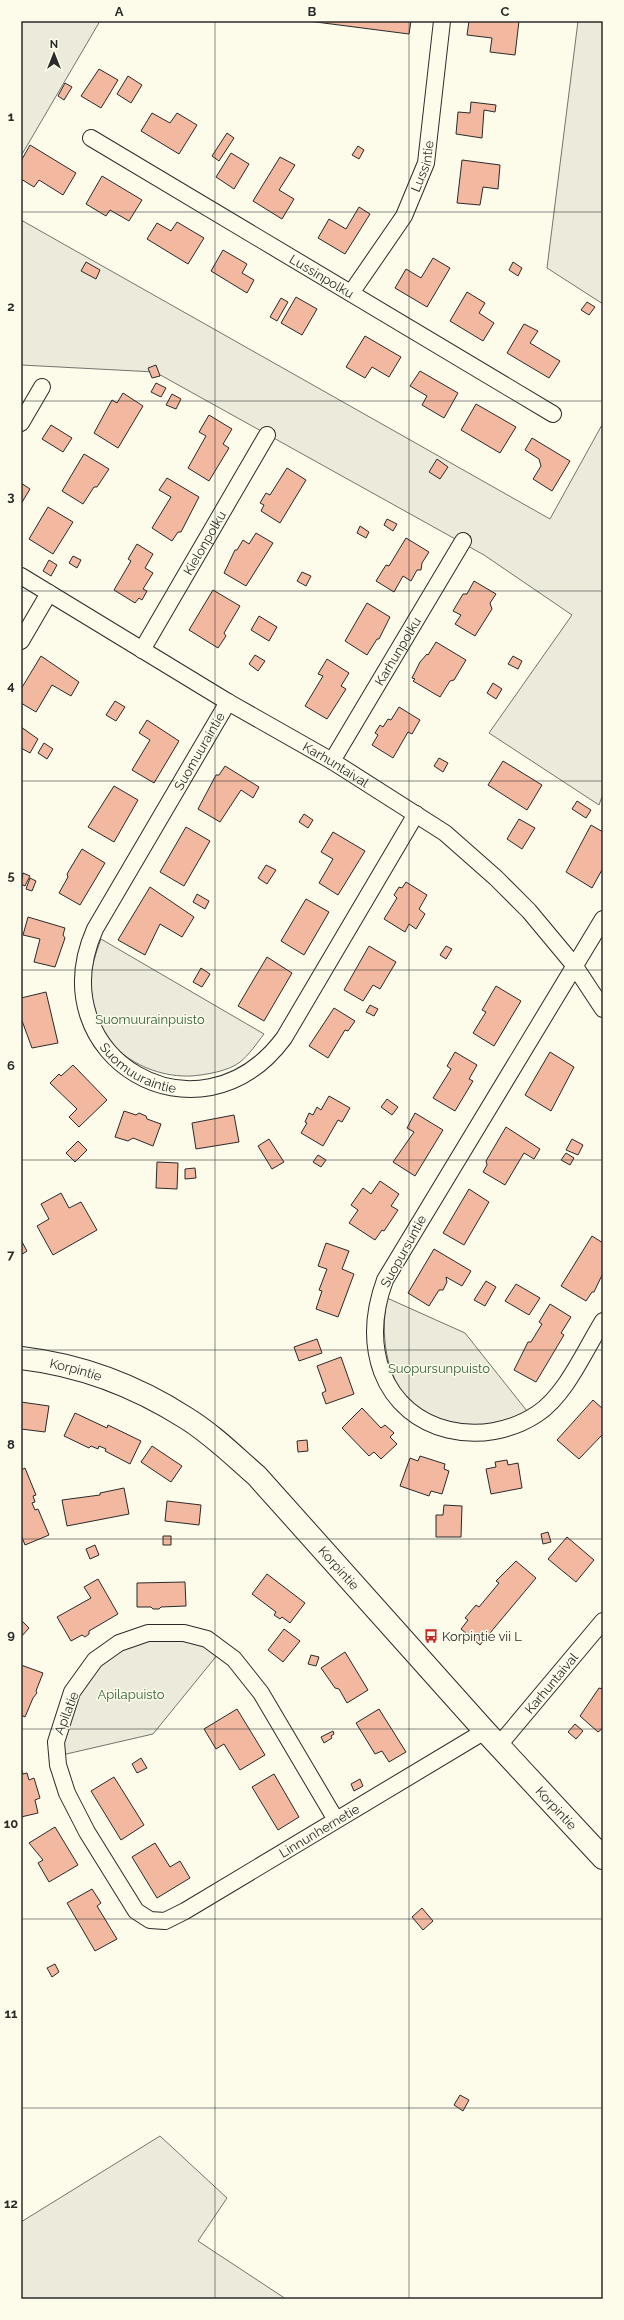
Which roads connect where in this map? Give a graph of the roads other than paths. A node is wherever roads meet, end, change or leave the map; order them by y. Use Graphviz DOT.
graph roads {
  1 [pos="442,21"];
  2 [pos="91,138"];
  3 [pos="351,293"];
  4 [pos="42,387"];
  5 [pos="553,414"];
  6 [pos="21,423"];
  7 [pos="267,435"];
  8 [pos="463,541"];
  9 [pos="21,576"];
  10 [pos="49,594"];
  11 [pos="21,641"];
  12 [pos="142,650"];
  13 [pos="228,702"];
  14 [pos="332,761"];
  15 [pos="416,814"];
  16 [pos="603,919"];
  17 [pos="574,965"];
  18 [pos="603,1009"];
  19 [pos="603,1321"];
  20 [pos="21,1358"];
  21 [pos="603,1621"];
  22 [pos="492,1738"];
  23 [pos="336,1820"];
  24 [pos="603,1858"];
  25 [pos="150,1920"];
  1 -- 3 [label="street, Lussintie"];
  2 -- 3 [label="street, Lussinpolku"];
  3 -- 5 [label="street, Lussinpolku"];
  4 -- 6 [label="street"];
  7 -- 12 [label="street, Kielonpolku"];
  8 -- 14 [label="street, Karhunpolku"];
  9 -- 10 [label="street, Karhuntaival"];
  10 -- 11 [label="street"];
  10 -- 12 [label="street, Karhuntaival"];
  12 -- 13 [label="street, Karhuntaival"];
  13 -- 14 [label="street, Karhuntaival"];
  13 -- 15 [label="street, Suomuuraintie"];
  14 -- 15 [label="street, Karhuntaival"];
  15 -- 17 [label="street, Karhuntaival"];
  16 -- 17 [label="street, Suopursuntie"];
  17 -- 18 [label="street, Karhuntaival"];
  17 -- 19 [label="street, Suopursuntie"];
  20 -- 22 [label="street, Korpintie"];
  21 -- 22 [label="street, Karhuntaival"];
  22 -- 23 [label="street, Linnunhernetie"];
  22 -- 24 [label="street, Korpintie"];
  23 -- 25 [label="street, Linnunhernetie"];
  23 -- 25 [label="street, Apilatie"];
}
